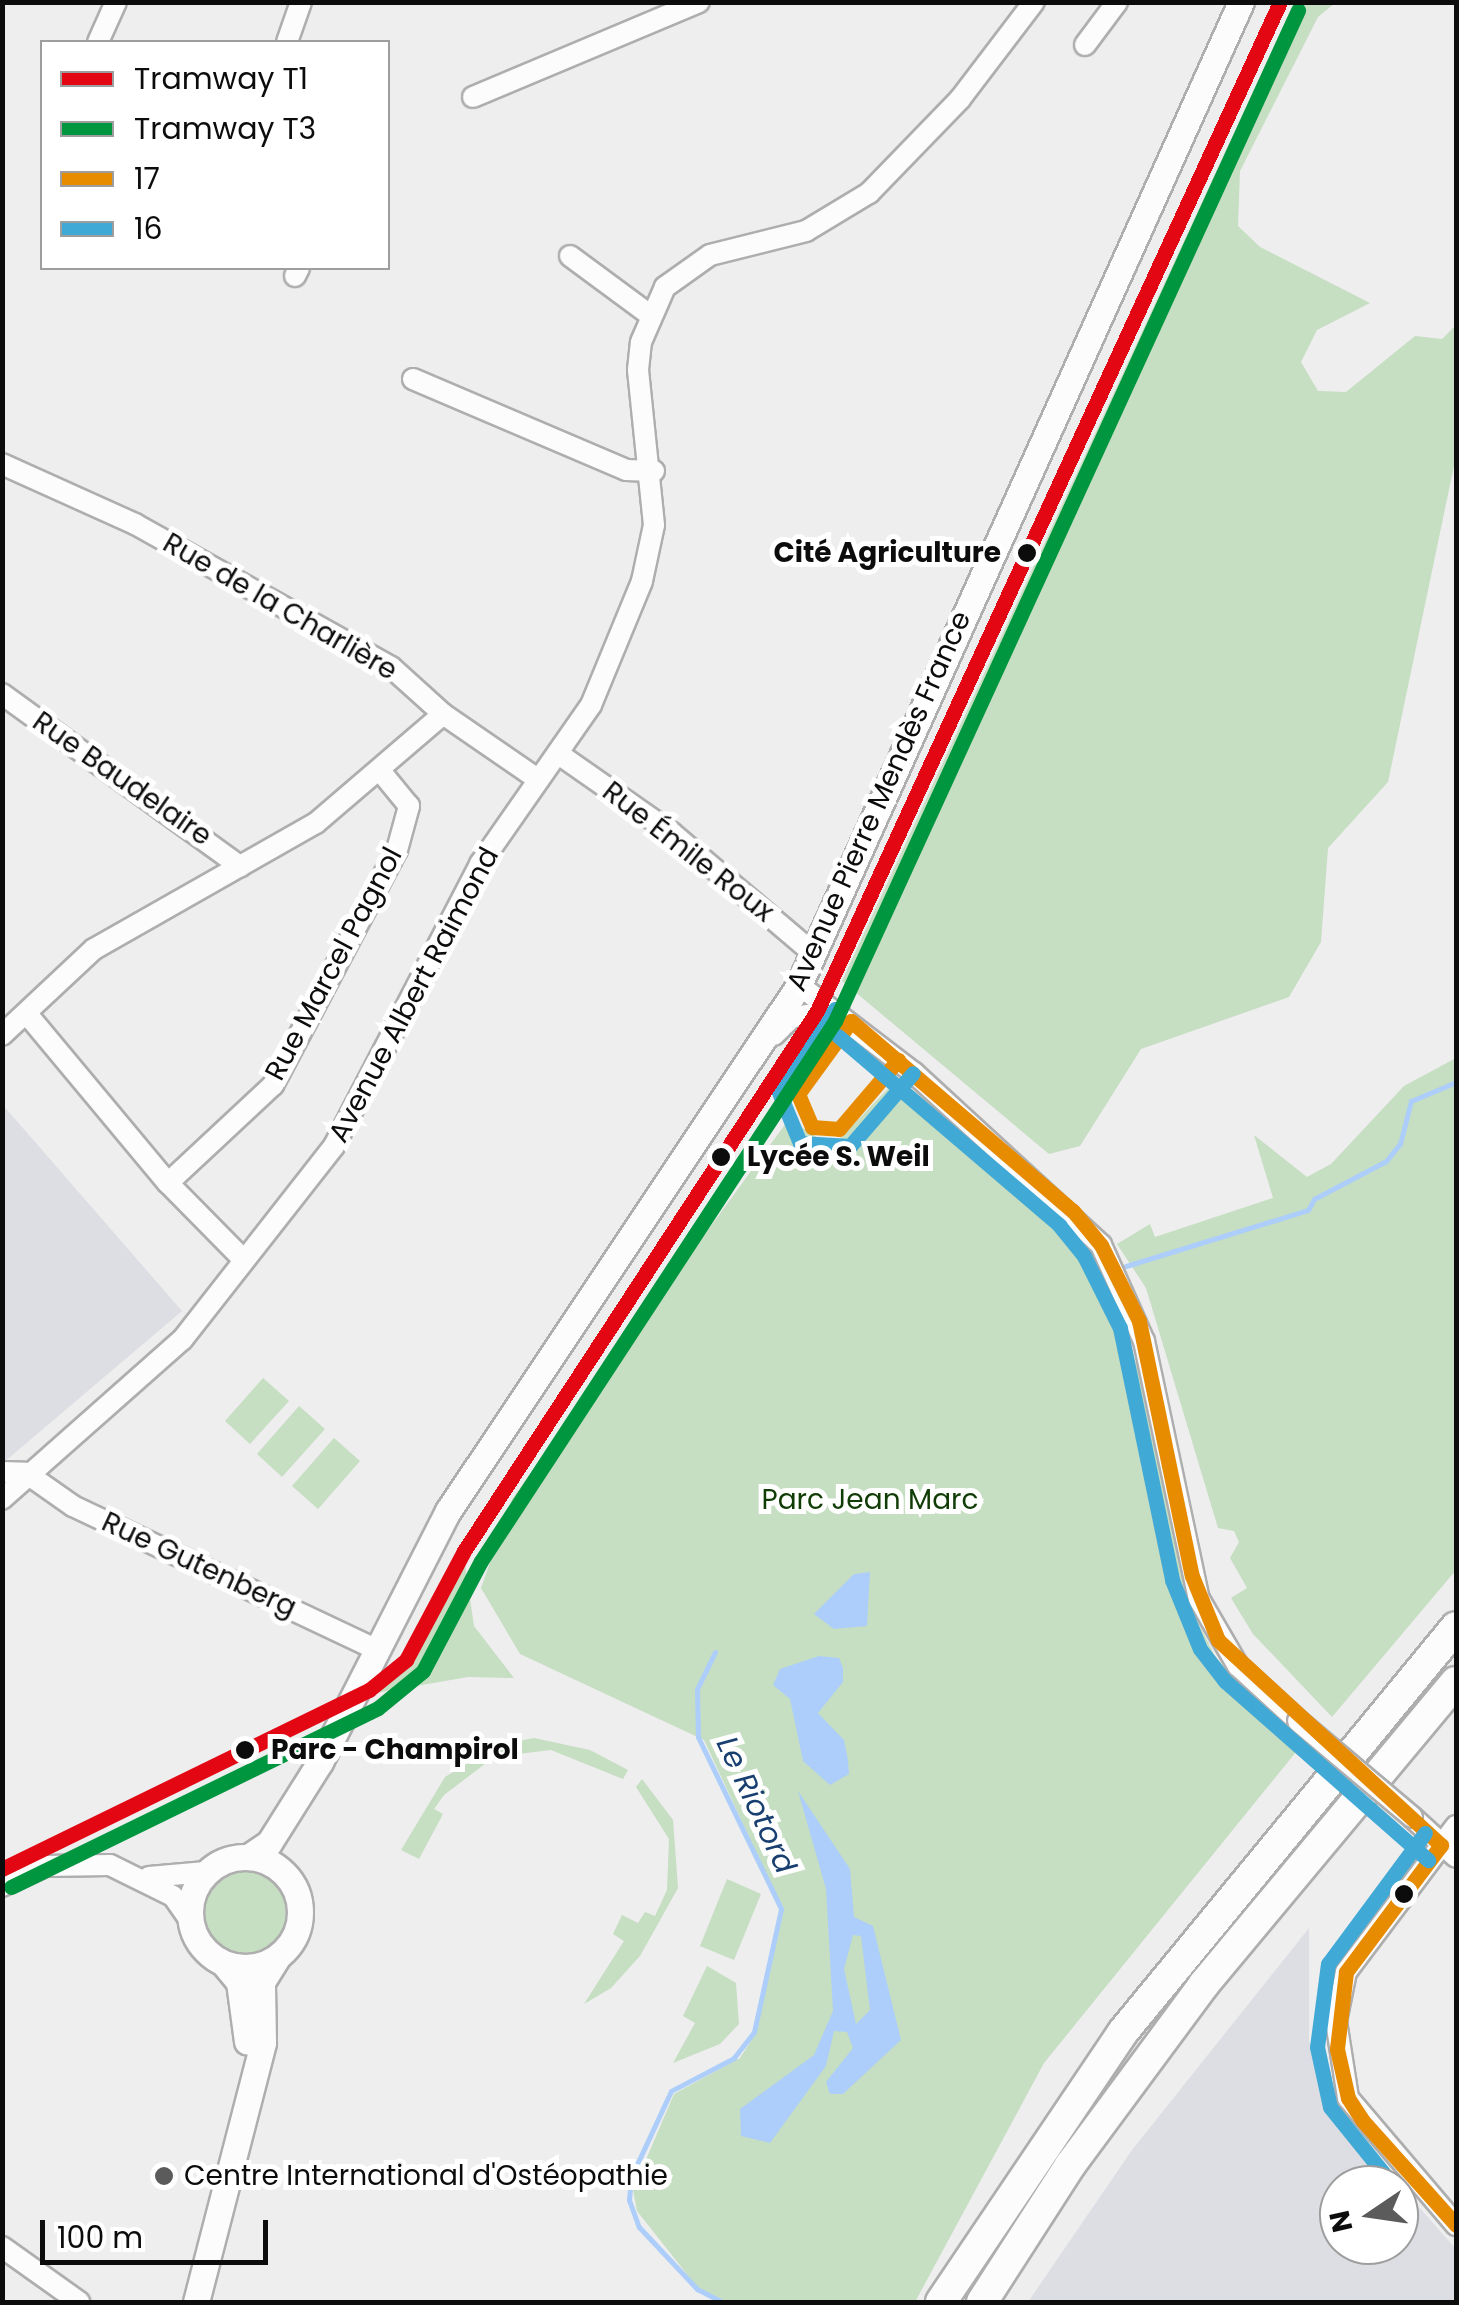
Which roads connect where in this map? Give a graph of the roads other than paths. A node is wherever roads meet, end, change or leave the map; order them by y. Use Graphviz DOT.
graph roads {
  1 [pos="116,2"];
  2 [pos="301,2"];
  3 [pos="699,2"];
  4 [pos="1034,2"];
  5 [pos="1117,2"];
  6 [pos="1240,2"];
  7 [pos="99,40"];
  8 [pos="288,40"];
  9 [pos="1085,45"];
  10 [pos="473,97"];
  11 [pos="570,256"];
  12 [pos="650,315"];
  13 [pos="412,379"];
  14 [pos="2,464"];
  15 [pos="654,471"];
  16 [pos="2,694"];
  17 [pos="442,714"];
  18 [pos="560,755"];
  19 [pos="382,773"];
  20 [pos="539,780"];
  21 [pos="240,866"];
  22 [pos="813,953"];
  23 [pos="799,986"];
  24 [pos="839,1011"];
  25 [pos="27,1014"];
  26 [pos="2,1035"];
  27 [pos="767,1042"];
  28 [pos="168,1183"];
  29 [pos="244,1260"];
  30 [pos="2,1472"];
  31 [pos="26,1473"];
  32 [pos="2,1499"];
  33 [pos="1456,1627"];
  34 [pos="376,1649"];
  35 [pos="1456,1682"];
  36 [pos="320,1762"];
  37 [pos="1456,1826"];
  38 [pos="1449,1851"];
  39 [pos="248,1856"];
  40 [pos="206,1872"];
  41 [pos="144,1876"];
  42 [pos="291,1880"];
  43 [pos="2,1886"];
  44 [pos="191,1922"];
  45 [pos="276,1960"];
  46 [pos="224,1964"];
  47 [pos="252,2080"];
  48 [pos="1456,2226"];
  49 [pos="2,2247"];
  50 [pos="78,2302"];
  51 [pos="196,2302"];
  52 [pos="940,2302"];
  53 [pos="982,2302"];
  1 -- 7 [label="street"];
  2 -- 8 [label="street"];
  3 -- 10 [label="street"];
  4 -- 12 [label="street, Avenue Albert Raimond"];
  5 -- 9 [label="street"];
  6 -- 22 [label="main road, Avenue Pierre Mendès France"];
  11 -- 12 [label="street"];
  12 -- 15 [label="street, Avenue Albert Raimond"];
  13 -- 15 [label="street"];
  14 -- 17 [label="street, Rue de la Charlière"];
  15 -- 18 [label="street, Avenue Albert Raimond"];
  16 -- 21 [label="street, Rue Baudelaire"];
  17 -- 19 [label="street"];
  17 -- 20 [label="street, Rue de la Charlière"];
  18 -- 20 [label="street, Avenue Albert Raimond"];
  18 -- 22 [label="street, Rue Émile Roux"];
  19 -- 21 [label="street"];
  19 -- 28 [label="street, Rue Marcel Pagnol"];
  20 -- 29 [label="street, Avenue Albert Raimond"];
  21 -- 25 [label="street"];
  22 -- 23 [label="main road, Avenue Pierre Mendès France"];
  23 -- 24 [label="street"];
  23 -- 27 [label="main road, Avenue Pierre Mendès France"];
  24 -- 27 [label="street"];
  24 -- 38 [label="street, bridge"];
  25 -- 26 [label="street"];
  25 -- 28 [label="street"];
  27 -- 34 [label="main road, Avenue Pierre Mendès France"];
  28 -- 29 [label="street"];
  29 -- 31 [label="street, Avenue Albert Raimond"];
  30 -- 31 [label="street"];
  31 -- 32 [label="street, Avenue Albert Raimond"];
  31 -- 34 [label="street, Rue Gutenberg"];
  33 -- 52 [label="highway"];
  34 -- 36 [label="main road, Avenue Pierre Mendès France"];
  35 -- 53 [label="highway"];
  36 -- 39 [label="main road, Avenue Pierre Mendès France"];
  36 -- 42 [label="main road"];
  37 -- 38 [label="street"];
  38 -- 48 [label="street"];
  39 -- 40 [label="main road"];
  39 -- 42 [label="main road"];
  40 -- 41 [label="street"];
  40 -- 44 [label="main road"];
  41 -- 43 [label="street"];
  41 -- 44 [label="street"];
  42 -- 45 [label="main road"];
  44 -- 46 [label="main road"];
  45 -- 46 [label="main road"];
  45 -- 47 [label="main road"];
  46 -- 47 [label="main road"];
  47 -- 51 [label="main road"];
  49 -- 50 [label="street"];
}
